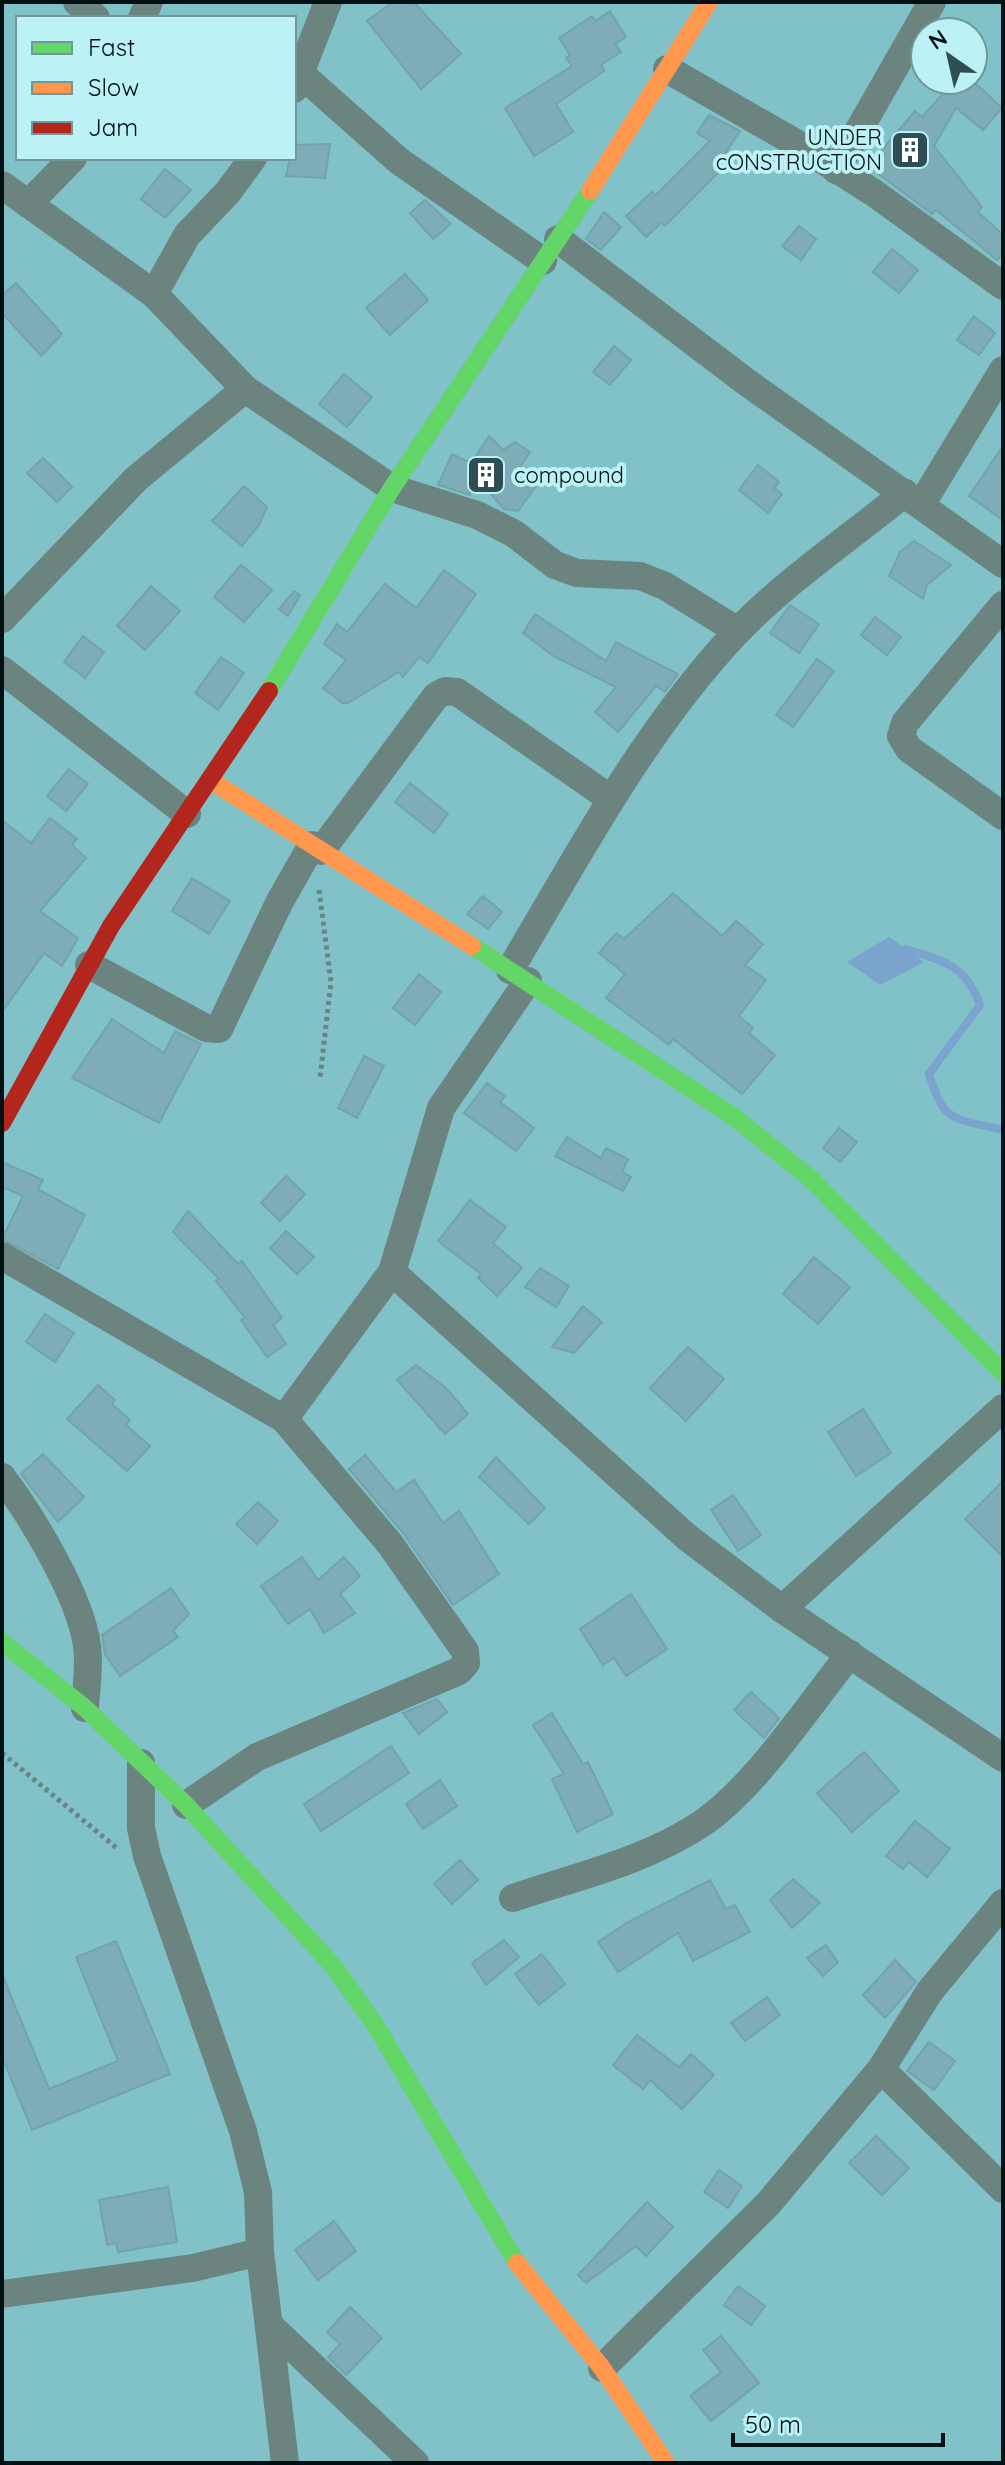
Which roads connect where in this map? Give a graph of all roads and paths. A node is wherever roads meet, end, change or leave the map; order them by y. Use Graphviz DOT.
graph roads {
  1 [pos="77,2"];
  2 [pos="328,2"];
  3 [pos="709,2"];
  4 [pos="932,2"];
  5 [pos="94,16"];
  6 [pos="667,69"];
  7 [pos="298,82"];
  8 [pos="71,160"];
  9 [pos="252,160"];
  10 [pos="836,170"];
  11 [pos="3,187"];
  12 [pos="28,204"];
  13 [pos="550,250"];
  14 [pos="1003,286"];
  15 [pos="154,294"];
  16 [pos="1003,370"];
  17 [pos="245,389"];
  18 [pos="392,488"];
  19 [pos="913,499"];
  20 [pos="1003,564"];
  21 [pos="1003,605"];
  22 [pos="2,619"];
  23 [pos="738,631"];
  24 [pos="2,670"];
  25 [pos="210,780"];
  26 [pos="611,799"];
  27 [pos="187,814"];
  28 [pos="1003,816"];
  29 [pos="317,848"];
  30 [pos="89,965"];
  31 [pos="519,976"];
  32 [pos="320,1078"];
  33 [pos="2,1123"];
  34 [pos="2,1256"];
  35 [pos="392,1272"];
  36 [pos="1003,1373"];
  37 [pos="1003,1408"];
  38 [pos="284,1419"];
  39 [pos="2,1477"];
  40 [pos="782,1609"];
  41 [pos="2,1642"];
  42 [pos="850,1654"];
  43 [pos="85,1708"];
  44 [pos="2,1753"];
  45 [pos="1003,1758"];
  46 [pos="141,1763"];
  47 [pos="186,1805"];
  48 [pos="155,1879"];
  49 [pos="513,1898"];
  50 [pos="1003,1903"];
  51 [pos="881,2069"];
  52 [pos="1003,2189"];
  53 [pos="260,2252"];
  54 [pos="2,2294"];
  55 [pos="269,2325"];
  56 [pos="602,2368"];
  57 [pos="285,2463"];
  58 [pos="415,2463"];
  59 [pos="666,2463"];
  1 -- 5 [label="street"];
  2 -- 7 [label="street"];
  3 -- 6 [label="street"];
  4 -- 10 [label="street"];
  6 -- 10 [label="street"];
  6 -- 13 [label="street"];
  7 -- 13 [label="street"];
  8 -- 12 [label="street"];
  9 -- 15 [label="street"];
  10 -- 14 [label="street"];
  11 -- 12 [label="street"];
  12 -- 15 [label="street"];
  13 -- 18 [label="street"];
  13 -- 19 [label="street"];
  15 -- 17 [label="street"];
  16 -- 19 [label="street"];
  17 -- 18 [label="street"];
  17 -- 22 [label="street"];
  18 -- 23 [label="street"];
  18 -- 25 [label="street"];
  19 -- 20 [label="street"];
  19 -- 23 [label="street"];
  21 -- 28 [label="street"];
  23 -- 26 [label="street"];
  24 -- 27 [label="street"];
  25 -- 27 [label="street"];
  25 -- 29 [label="street"];
  26 -- 29 [label="street"];
  26 -- 31 [label="street"];
  27 -- 30 [label="street"];
  29 -- 30 [label="street"];
  29 -- 31 [label="street"];
  29 -- 32 [label="path"];
  30 -- 33 [label="street"];
  31 -- 35 [label="street"];
  31 -- 36 [label="street"];
  34 -- 38 [label="street"];
  35 -- 38 [label="street"];
  35 -- 40 [label="street"];
  37 -- 40 [label="street"];
  38 -- 47 [label="street"];
  39 -- 43 [label="street"];
  40 -- 42 [label="street"];
  41 -- 43 [label="street"];
  42 -- 45 [label="street"];
  42 -- 49 [label="street"];
  43 -- 46 [label="street"];
  44 -- 48 [label="path"];
  46 -- 47 [label="street"];
  46 -- 48 [label="street"];
  47 -- 56 [label="street"];
  48 -- 53 [label="street"];
  50 -- 51 [label="street"];
  51 -- 52 [label="street"];
  51 -- 56 [label="street"];
  53 -- 54 [label="street"];
  53 -- 55 [label="street"];
  55 -- 57 [label="street"];
  55 -- 58 [label="street"];
  56 -- 59 [label="street"];
}
